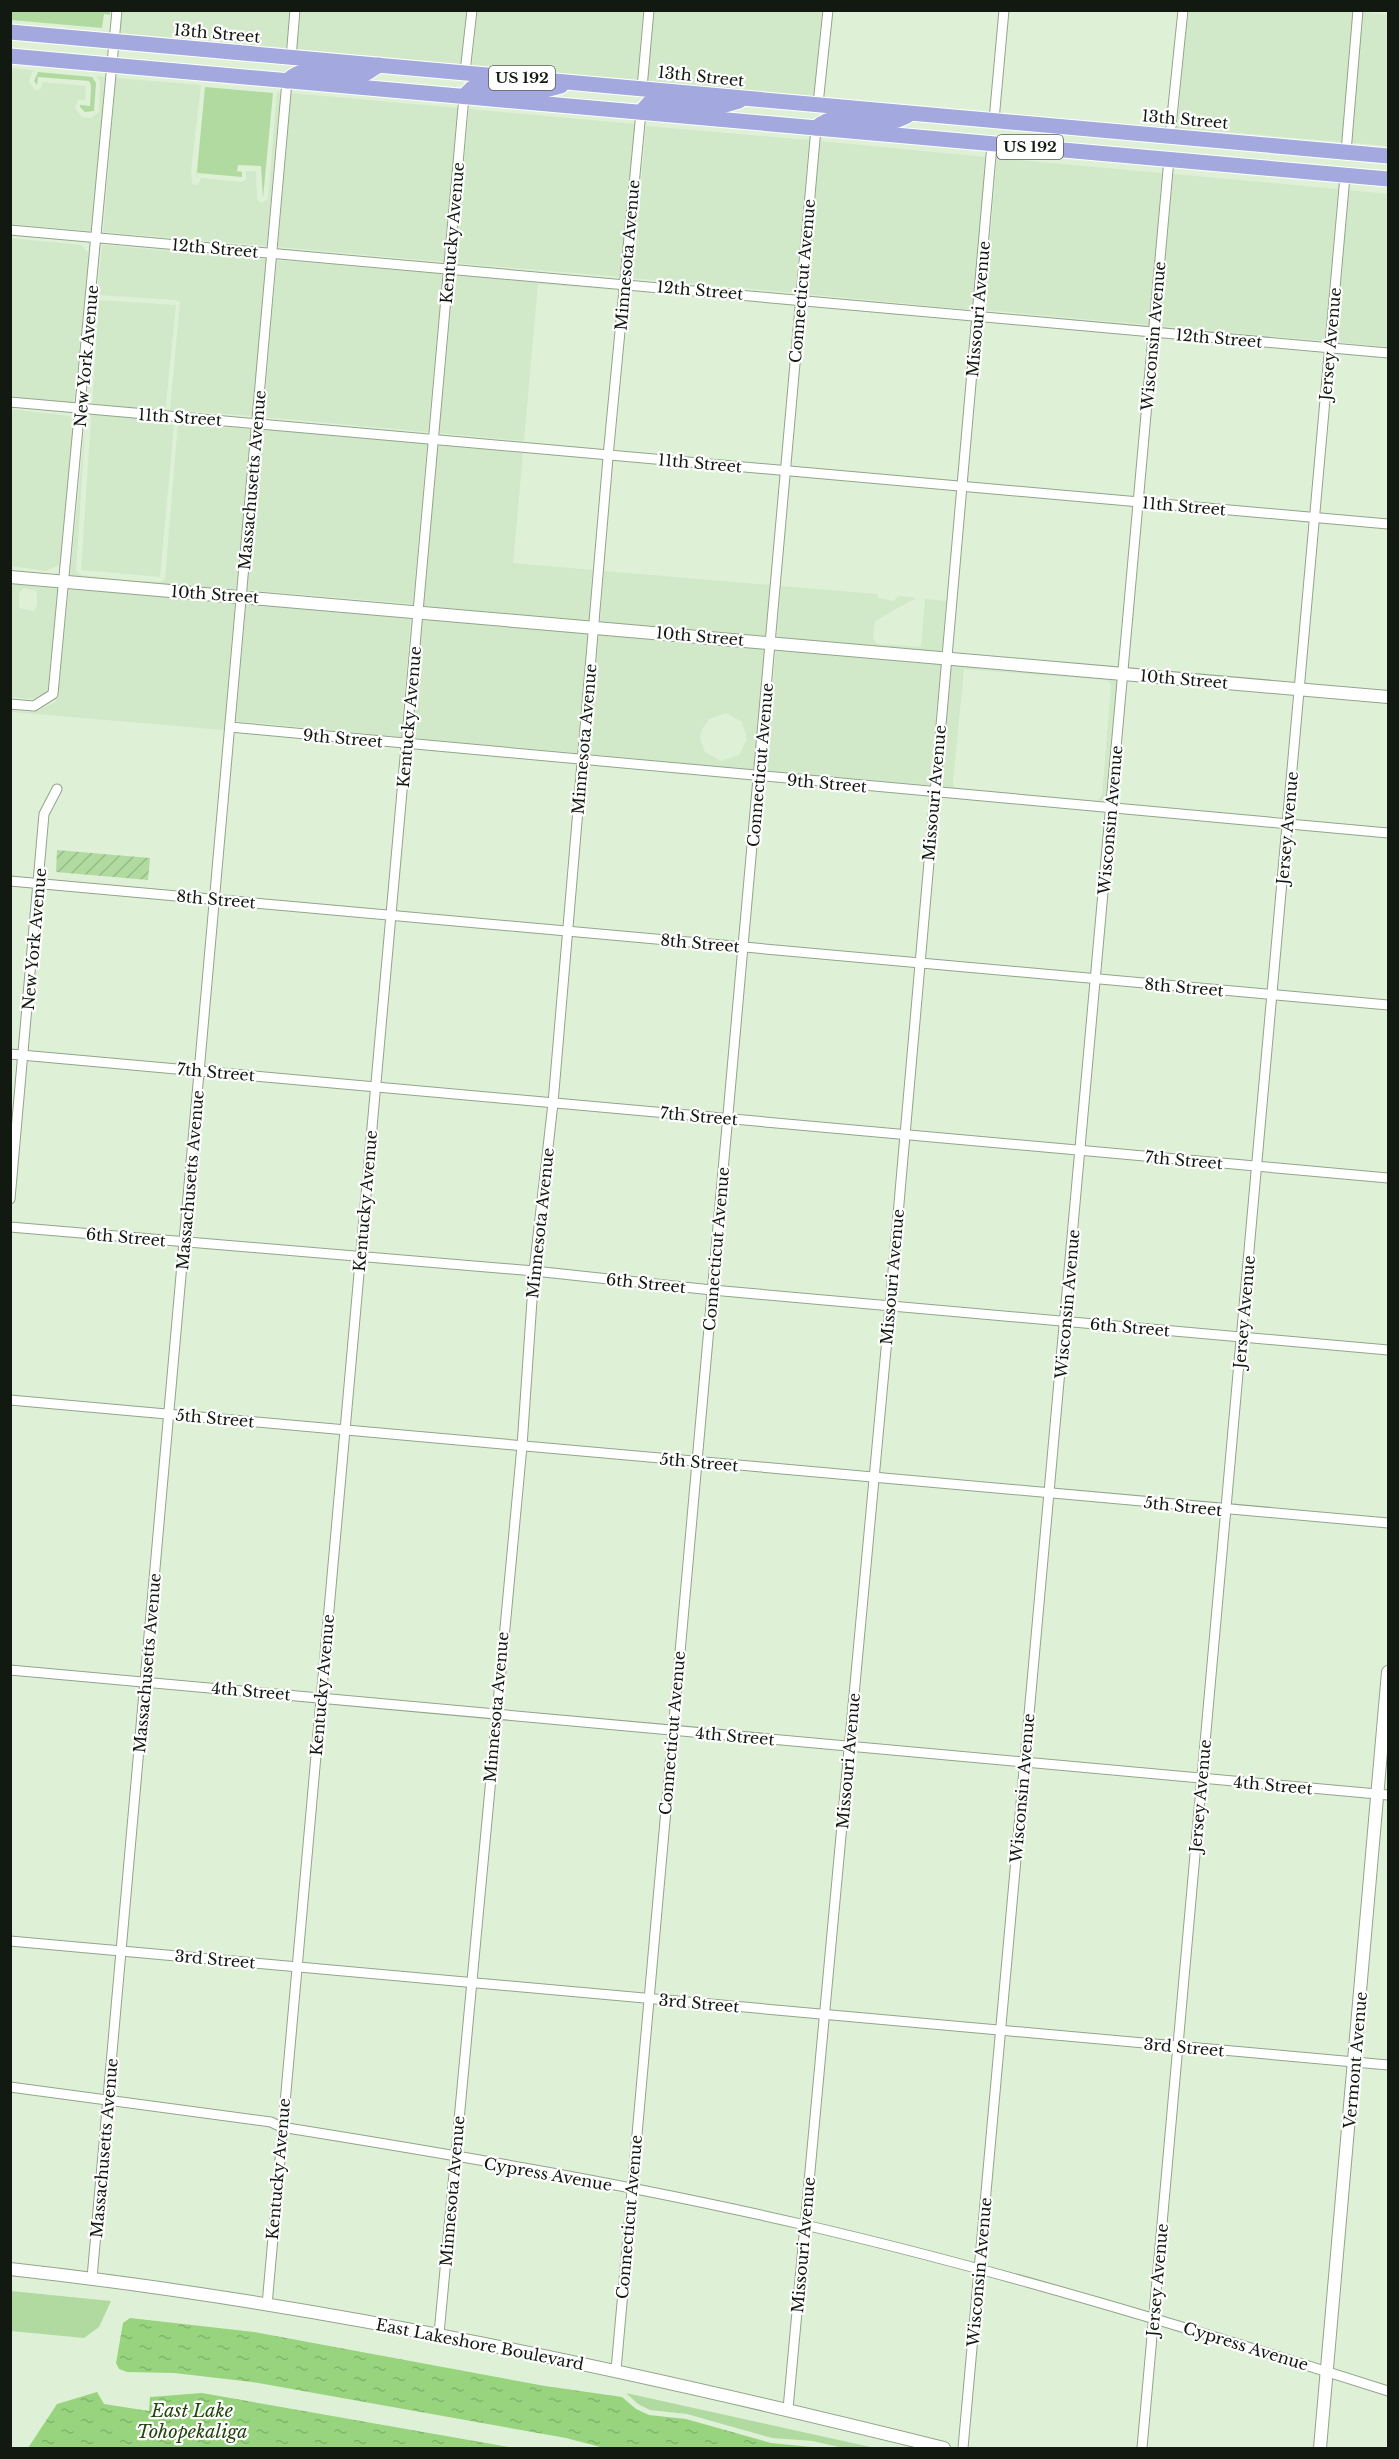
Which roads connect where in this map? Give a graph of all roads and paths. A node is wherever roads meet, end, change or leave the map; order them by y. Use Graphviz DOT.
graph roads {
  1 [pos="117,10"];
  2 [pos="295,10"];
  3 [pos="472,10"];
  4 [pos="649,10"];
  5 [pos="828,10"];
  6 [pos="1004,10"];
  7 [pos="1183,10"];
  8 [pos="1358,10"];
  9 [pos="10,32"];
  10 [pos="37,34"];
  11 [pos="114,41"];
  12 [pos="10,44"];
  13 [pos="10,56"];
  14 [pos="291,57"];
  15 [pos="112,65"];
  16 [pos="379,65"];
  17 [pos="465,72"];
  18 [pos="200,73"];
  19 [pos="287,81"];
  20 [pos="573,83"];
  21 [pos="642,88"];
  22 [pos="379,89"];
  23 [pos="464,96"];
  24 [pos="745,99"];
  25 [pos="818,104"];
  26 [pos="555,105"];
  27 [pos="641,112"];
  28 [pos="913,114"];
  29 [pos="994,120"];
  30 [pos="730,121"];
  31 [pos="1034,124"];
  32 [pos="816,128"];
  33 [pos="1170,136"];
  34 [pos="1205,139"];
  35 [pos="951,140"];
  36 [pos="992,144"];
  37 [pos="1346,152"];
  38 [pos="1130,156"];
  39 [pos="1389,156"];
  40 [pos="1168,159"];
  41 [pos="1345,176"];
  42 [pos="1389,179"];
  43 [pos="10,230"];
  44 [pos="97,238"];
  45 [pos="272,253"];
  46 [pos="449,268"];
  47 [pos="626,284"];
  48 [pos="801,300"];
  49 [pos="978,316"];
  50 [pos="1154,332"];
  51 [pos="1330,347"];
  52 [pos="1389,353"];
  53 [pos="10,402"];
  54 [pos="81,409"];
  55 [pos="257,423"];
  56 [pos="433,439"];
  57 [pos="608,454"];
  58 [pos="784,470"];
  59 [pos="962,486"];
  60 [pos="1138,502"];
  61 [pos="1314,518"];
  62 [pos="1389,524"];
  63 [pos="10,577"];
  64 [pos="64,582"];
  65 [pos="241,597"];
  66 [pos="417,611"];
  67 [pos="594,627"];
  68 [pos="771,643"];
  69 [pos="947,659"];
  70 [pos="1124,674"];
  71 [pos="1299,690"];
  72 [pos="1389,697"];
  73 [pos="10,704"];
  74 [pos="230,727"];
  75 [pos="406,744"];
  76 [pos="582,760"];
  77 [pos="758,777"];
  78 [pos="57,789"];
  79 [pos="934,792"];
  80 [pos="1111,807"];
  81 [pos="1287,824"];
  82 [pos="1389,833"];
  83 [pos="10,881"];
  84 [pos="39,884"];
  85 [pos="216,899"];
  86 [pos="392,915"];
  87 [pos="567,932"];
  88 [pos="744,947"];
  89 [pos="919,962"];
  90 [pos="1096,979"];
  91 [pos="1272,995"];
  92 [pos="1389,1005"];
  93 [pos="10,1054"];
  94 [pos="23,1055"];
  95 [pos="200,1071"];
  96 [pos="376,1087"];
  97 [pos="553,1102"];
  98 [pos="729,1119"];
  99 [pos="904,1134"];
  100 [pos="1080,1151"];
  101 [pos="1256,1166"];
  102 [pos="1389,1178"];
  103 [pos="10,1199"];
  104 [pos="10,1227"];
  105 [pos="184,1242"];
  106 [pos="360,1257"];
  107 [pos="534,1271"];
  108 [pos="712,1290"];
  109 [pos="890,1306"];
  110 [pos="1066,1322"];
  111 [pos="1242,1337"];
  112 [pos="1389,1350"];
  113 [pos="10,1400"];
  114 [pos="170,1414"];
  115 [pos="345,1429"];
  116 [pos="522,1446"];
  117 [pos="698,1463"];
  118 [pos="874,1477"];
  119 [pos="1050,1492"];
  120 [pos="1227,1510"];
  121 [pos="1389,1523"];
  122 [pos="10,1670"];
  123 [pos="1389,1672"];
  124 [pos="145,1681"];
  125 [pos="321,1698"];
  126 [pos="495,1714"];
  127 [pos="672,1730"];
  128 [pos="849,1746"];
  129 [pos="1024,1763"];
  130 [pos="1201,1778"];
  131 [pos="1383,1794"];
  132 [pos="10,1941"];
  133 [pos="121,1950"];
  134 [pos="297,1967"];
  135 [pos="471,1982"];
  136 [pos="649,1999"];
  137 [pos="825,2014"];
  138 [pos="1000,2030"];
  139 [pos="1178,2046"];
  140 [pos="1355,2062"];
  141 [pos="1389,2065"];
  142 [pos="10,2087"];
  143 [pos="108,2098"];
  144 [pos="281,2127"];
  145 [pos="455,2156"];
  146 [pos="632,2189"];
  147 [pos="805,2225"];
  148 [pos="10,2269"];
  149 [pos="979,2270"];
  150 [pos="92,2278"];
  151 [pos="267,2305"];
  152 [pos="1154,2317"];
  153 [pos="439,2334"];
  154 [pos="616,2370"];
  155 [pos="1326,2371"];
  156 [pos="1389,2391"];
  157 [pos="788,2409"];
  158 [pos="944,2448"];
  159 [pos="963,2448"];
  160 [pos="1142,2448"];
  161 [pos="1320,2448"];
  1 -- 11 [label="street, New York Avenue"];
  2 -- 14 [label="street"];
  3 -- 17 [label="street"];
  4 -- 21 [label="street"];
  5 -- 25 [label="street"];
  6 -- 29 [label="street"];
  7 -- 33 [label="street"];
  8 -- 37 [label="street"];
  9 -- 10 [label="highway, 13th Street / US 192"];
  10 -- 11 [label="highway, 13th Street / US 192"];
  10 -- 12 [label="highway"];
  11 -- 14 [label="highway, 13th Street / US 192"];
  11 -- 15 [label="street, New York Avenue"];
  13 -- 15 [label="highway, US 192"];
  14 -- 16 [label="highway, 13th Street / US 192"];
  14 -- 18 [label="highway"];
  15 -- 18 [label="highway, US 192"];
  15 -- 44 [label="street, New York Avenue"];
  16 -- 17 [label="highway, 13th Street / US 192"];
  16 -- 19 [label="highway"];
  17 -- 20 [label="highway, 13th Street / US 192"];
  17 -- 22 [label="highway"];
  18 -- 19 [label="highway, US 192"];
  19 -- 22 [label="highway, US 192"];
  19 -- 45 [label="street, Massachusetts Avenue"];
  20 -- 21 [label="highway, 13th Street / US 192"];
  20 -- 23 [label="highway"];
  21 -- 24 [label="highway, 13th Street / US 192"];
  21 -- 26 [label="highway"];
  22 -- 23 [label="highway, US 192"];
  23 -- 26 [label="highway, US 192"];
  23 -- 46 [label="street, Kentucky Avenue"];
  24 -- 25 [label="highway, 13th Street / US 192"];
  24 -- 27 [label="highway"];
  25 -- 28 [label="highway, 13th Street / US 192"];
  25 -- 30 [label="highway"];
  26 -- 27 [label="highway, US 192"];
  27 -- 30 [label="highway, US 192"];
  27 -- 47 [label="street, Minnesota Avenue"];
  28 -- 29 [label="highway, 13th Street / US 192"];
  28 -- 32 [label="highway"];
  29 -- 31 [label="highway, 13th Street / US 192"];
  29 -- 35 [label="highway"];
  30 -- 32 [label="highway, US 192"];
  31 -- 33 [label="highway, 13th Street / US 192"];
  31 -- 36 [label="highway"];
  32 -- 35 [label="highway, US 192"];
  32 -- 48 [label="street, Connecticut Avenue"];
  33 -- 34 [label="highway, 13th Street / US 192"];
  33 -- 38 [label="highway"];
  34 -- 37 [label="highway, 13th Street / US 192"];
  34 -- 40 [label="highway"];
  35 -- 36 [label="highway, US 192"];
  36 -- 38 [label="highway, US 192"];
  36 -- 49 [label="street, Missouri Avenue"];
  37 -- 39 [label="highway, 13th Street / US 192"];
  38 -- 40 [label="highway, US 192"];
  40 -- 41 [label="highway, US 192"];
  40 -- 50 [label="street, Wisconsin Avenue"];
  41 -- 42 [label="highway, US 192"];
  41 -- 51 [label="street, Jersey Avenue"];
  43 -- 44 [label="street, 12th Street"];
  44 -- 45 [label="street, 12th Street"];
  44 -- 54 [label="street, New York Avenue"];
  45 -- 46 [label="street, 12th Street"];
  45 -- 55 [label="street, Massachusetts Avenue"];
  46 -- 47 [label="street, 12th Street"];
  46 -- 56 [label="street, Kentucky Avenue"];
  47 -- 48 [label="street, 12th Street"];
  47 -- 57 [label="street, Minnesota Avenue"];
  48 -- 49 [label="street, 12th Street"];
  48 -- 58 [label="street, Connecticut Avenue"];
  49 -- 50 [label="street, 12th Street"];
  49 -- 59 [label="street, Missouri Avenue"];
  50 -- 51 [label="street, 12th Street"];
  50 -- 60 [label="street, Wisconsin Avenue"];
  51 -- 52 [label="street, 12th Street"];
  51 -- 61 [label="street, Jersey Avenue"];
  53 -- 54 [label="street, 11th Street"];
  54 -- 55 [label="street, 11th Street"];
  54 -- 64 [label="street, New York Avenue"];
  55 -- 56 [label="street, 11th Street"];
  55 -- 65 [label="street, Massachusetts Avenue"];
  56 -- 57 [label="street, 11th Street"];
  56 -- 66 [label="street, Kentucky Avenue"];
  57 -- 58 [label="street, 11th Street"];
  57 -- 67 [label="street, Minnesota Avenue"];
  58 -- 59 [label="street, 11th Street"];
  58 -- 68 [label="street, Connecticut Avenue"];
  59 -- 60 [label="street, 11th Street"];
  59 -- 69 [label="street, Missouri Avenue"];
  60 -- 61 [label="street, 11th Street"];
  60 -- 70 [label="street, Wisconsin Avenue"];
  61 -- 62 [label="street, 11th Street"];
  61 -- 71 [label="street, Jersey Avenue"];
  63 -- 64 [label="street, 10th Street"];
  64 -- 65 [label="street, 10th Street"];
  64 -- 73 [label="street, New York Avenue"];
  65 -- 66 [label="street, 10th Street"];
  65 -- 74 [label="street, Massachusetts Avenue"];
  66 -- 67 [label="street, 10th Street"];
  66 -- 75 [label="street, Kentucky Avenue"];
  67 -- 68 [label="street, 10th Street"];
  67 -- 76 [label="street, Minnesota Avenue"];
  68 -- 69 [label="street, 10th Street"];
  68 -- 77 [label="street, Connecticut Avenue"];
  69 -- 70 [label="street, 10th Street"];
  69 -- 79 [label="street, Missouri Avenue"];
  70 -- 71 [label="street, 10th Street"];
  70 -- 80 [label="street, Wisconsin Avenue"];
  71 -- 72 [label="street, 10th Street"];
  71 -- 81 [label="street, Jersey Avenue"];
  74 -- 75 [label="street, 9th Street"];
  74 -- 85 [label="street, Massachusetts Avenue"];
  75 -- 76 [label="street, 9th Street"];
  75 -- 86 [label="street, Kentucky Avenue"];
  76 -- 77 [label="street, 9th Street"];
  76 -- 87 [label="street, Minnesota Avenue"];
  77 -- 79 [label="street, 9th Street"];
  77 -- 88 [label="street, Connecticut Avenue"];
  78 -- 84 [label="street, New York Avenue"];
  79 -- 80 [label="street, 9th Street"];
  79 -- 89 [label="street, Missouri Avenue"];
  80 -- 81 [label="street, 9th Street"];
  80 -- 90 [label="street, Wisconsin Avenue"];
  81 -- 82 [label="street, 9th Street"];
  81 -- 91 [label="street, Jersey Avenue"];
  83 -- 84 [label="street, 8th Street"];
  84 -- 85 [label="street, 8th Street"];
  84 -- 94 [label="street, New York Avenue"];
  85 -- 86 [label="street, 8th Street"];
  85 -- 95 [label="street, Massachusetts Avenue"];
  86 -- 87 [label="street, 8th Street"];
  86 -- 96 [label="street, Kentucky Avenue"];
  87 -- 88 [label="street, 8th Street"];
  87 -- 97 [label="street, Minnesota Avenue"];
  88 -- 89 [label="street, 8th Street"];
  88 -- 98 [label="street, Connecticut Avenue"];
  89 -- 90 [label="street, 8th Street"];
  89 -- 99 [label="street, Missouri Avenue"];
  90 -- 91 [label="street, 8th Street"];
  90 -- 100 [label="street, Wisconsin Avenue"];
  91 -- 92 [label="street, 8th Street"];
  91 -- 101 [label="street, Jersey Avenue"];
  93 -- 94 [label="street, 7th Street"];
  94 -- 95 [label="street, 7th Street"];
  94 -- 103 [label="street, New York Avenue"];
  95 -- 96 [label="street, 7th Street"];
  95 -- 105 [label="street, Massachusetts Avenue"];
  96 -- 97 [label="street, 7th Street"];
  96 -- 106 [label="street, Kentucky Avenue"];
  97 -- 98 [label="street, 7th Street"];
  97 -- 107 [label="street, Minnesota Avenue"];
  98 -- 99 [label="street, 7th Street"];
  98 -- 108 [label="street, Connecticut Avenue"];
  99 -- 100 [label="street, 7th Street"];
  99 -- 109 [label="street, Missouri Avenue"];
  100 -- 101 [label="street, 7th Street"];
  100 -- 110 [label="street, Wisconsin Avenue"];
  101 -- 102 [label="street, 7th Street"];
  101 -- 111 [label="street, Jersey Avenue"];
  104 -- 105 [label="street, 6th Street"];
  105 -- 106 [label="street, 6th Street"];
  105 -- 114 [label="street, Massachusetts Avenue"];
  106 -- 107 [label="street, 6th Street"];
  106 -- 115 [label="street, Kentucky Avenue"];
  107 -- 108 [label="street, 6th Street"];
  107 -- 116 [label="street, Minnesota Avenue"];
  108 -- 109 [label="street, 6th Street"];
  108 -- 117 [label="street, Connecticut Avenue"];
  109 -- 110 [label="street, 6th Street"];
  109 -- 118 [label="street, Missouri Avenue"];
  110 -- 111 [label="street, 6th Street"];
  110 -- 119 [label="street, Wisconsin Avenue"];
  111 -- 112 [label="street, 6th Street"];
  111 -- 120 [label="street, Jersey Avenue"];
  113 -- 114 [label="street, 5th Street"];
  114 -- 115 [label="street, 5th Street"];
  114 -- 124 [label="street, Massachusetts Avenue"];
  115 -- 116 [label="street, 5th Street"];
  115 -- 125 [label="street, Kentucky Avenue"];
  116 -- 117 [label="street, 5th Street"];
  116 -- 126 [label="street, Minnesota Avenue"];
  117 -- 118 [label="street, 5th Street"];
  117 -- 127 [label="street, Connecticut Avenue"];
  118 -- 119 [label="street, 5th Street"];
  118 -- 128 [label="street, Missouri Avenue"];
  119 -- 120 [label="street, 5th Street"];
  119 -- 129 [label="street, Wisconsin Avenue"];
  120 -- 121 [label="street, 5th Street"];
  120 -- 130 [label="street, Jersey Avenue"];
  122 -- 124 [label="street, 4th Street"];
  123 -- 131 [label="street, Vermont Avenue"];
  124 -- 125 [label="street, 4th Street"];
  124 -- 133 [label="street, Massachusetts Avenue"];
  125 -- 126 [label="street, 4th Street"];
  125 -- 134 [label="street, Kentucky Avenue"];
  126 -- 127 [label="street, 4th Street"];
  126 -- 135 [label="street, Minnesota Avenue"];
  127 -- 128 [label="street, 4th Street"];
  127 -- 136 [label="street, Connecticut Avenue"];
  128 -- 129 [label="street, 4th Street"];
  128 -- 137 [label="street, Missouri Avenue"];
  129 -- 130 [label="street, 4th Street"];
  129 -- 138 [label="street, Wisconsin Avenue"];
  130 -- 131 [label="street, 4th Street"];
  130 -- 139 [label="street, Jersey Avenue"];
  131 -- 140 [label="street, Vermont Avenue"];
  132 -- 133 [label="street, 3rd Street"];
  133 -- 134 [label="street, 3rd Street"];
  133 -- 143 [label="street, Massachusetts Avenue"];
  134 -- 135 [label="street, 3rd Street"];
  134 -- 144 [label="street, Kentucky Avenue"];
  135 -- 136 [label="street, 3rd Street"];
  135 -- 145 [label="street, Minnesota Avenue"];
  136 -- 137 [label="street, 3rd Street"];
  136 -- 146 [label="street, Connecticut Avenue"];
  137 -- 138 [label="street, 3rd Street"];
  137 -- 147 [label="street, Missouri Avenue"];
  138 -- 139 [label="street, 3rd Street"];
  138 -- 149 [label="street, Wisconsin Avenue"];
  139 -- 140 [label="street, 3rd Street"];
  139 -- 152 [label="street, Jersey Avenue"];
  140 -- 141 [label="street, 3rd Street"];
  140 -- 155 [label="street, Vermont Avenue"];
  142 -- 143 [label="street, Cypress Avenue"];
  143 -- 144 [label="street, Cypress Avenue"];
  143 -- 150 [label="street, Massachusetts Avenue"];
  144 -- 145 [label="street, Cypress Avenue"];
  144 -- 151 [label="street, Kentucky Avenue"];
  145 -- 146 [label="street, Cypress Avenue"];
  145 -- 153 [label="street, Minnesota Avenue"];
  146 -- 147 [label="street, Cypress Avenue"];
  146 -- 154 [label="street, Connecticut Avenue"];
  147 -- 149 [label="street, Cypress Avenue"];
  147 -- 157 [label="street, Missouri Avenue"];
  148 -- 150 [label="street, East Lakeshore Boulevard"];
  149 -- 152 [label="street, Cypress Avenue"];
  149 -- 159 [label="street, Wisconsin Avenue"];
  150 -- 151 [label="street, East Lakeshore Boulevard"];
  151 -- 153 [label="street, East Lakeshore Boulevard"];
  152 -- 155 [label="street, Cypress Avenue"];
  152 -- 160 [label="street, Jersey Avenue"];
  153 -- 154 [label="street, East Lakeshore Boulevard"];
  154 -- 157 [label="street, East Lakeshore Boulevard"];
  155 -- 156 [label="street, Cypress Avenue"];
  155 -- 161 [label="street, Vermont Avenue"];
  157 -- 158 [label="street, East Lakeshore Boulevard"];
}
